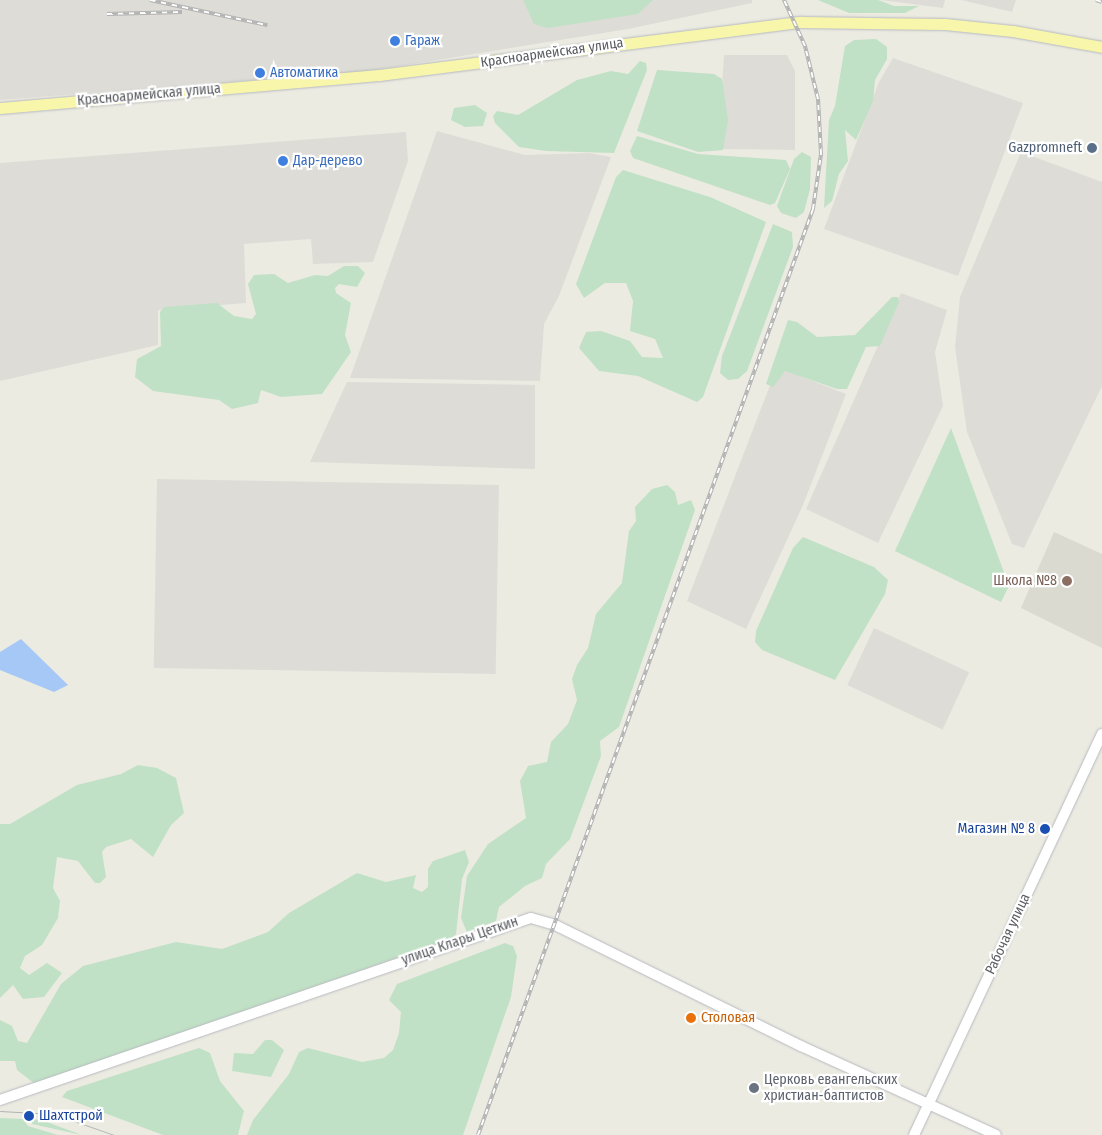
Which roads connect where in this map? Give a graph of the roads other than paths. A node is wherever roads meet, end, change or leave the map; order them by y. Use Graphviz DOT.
graph roads {
  1 [pos="1102,47"];
  2 [pos="1102,55"];
  3 [pos="0,108"];
  4 [pos="0,114"];
  5 [pos="1102,734"];
  6 [pos="0,1100"];
  7 [pos="928,1104"];
  8 [pos="914,1135"];
  9 [pos="996,1135"];
  1 -- 3 [label="main road, Красноармейская улица"];
  2 -- 4 [label="main road, Красноармейская улица"];
  5 -- 7 [label="street, Рабочая улица"];
  6 -- 7 [label="street, улица Клары Цеткин"];
  7 -- 8 [label="street, Рабочая улица"];
  7 -- 9 [label="street, улица Клары Цеткин"];
}
